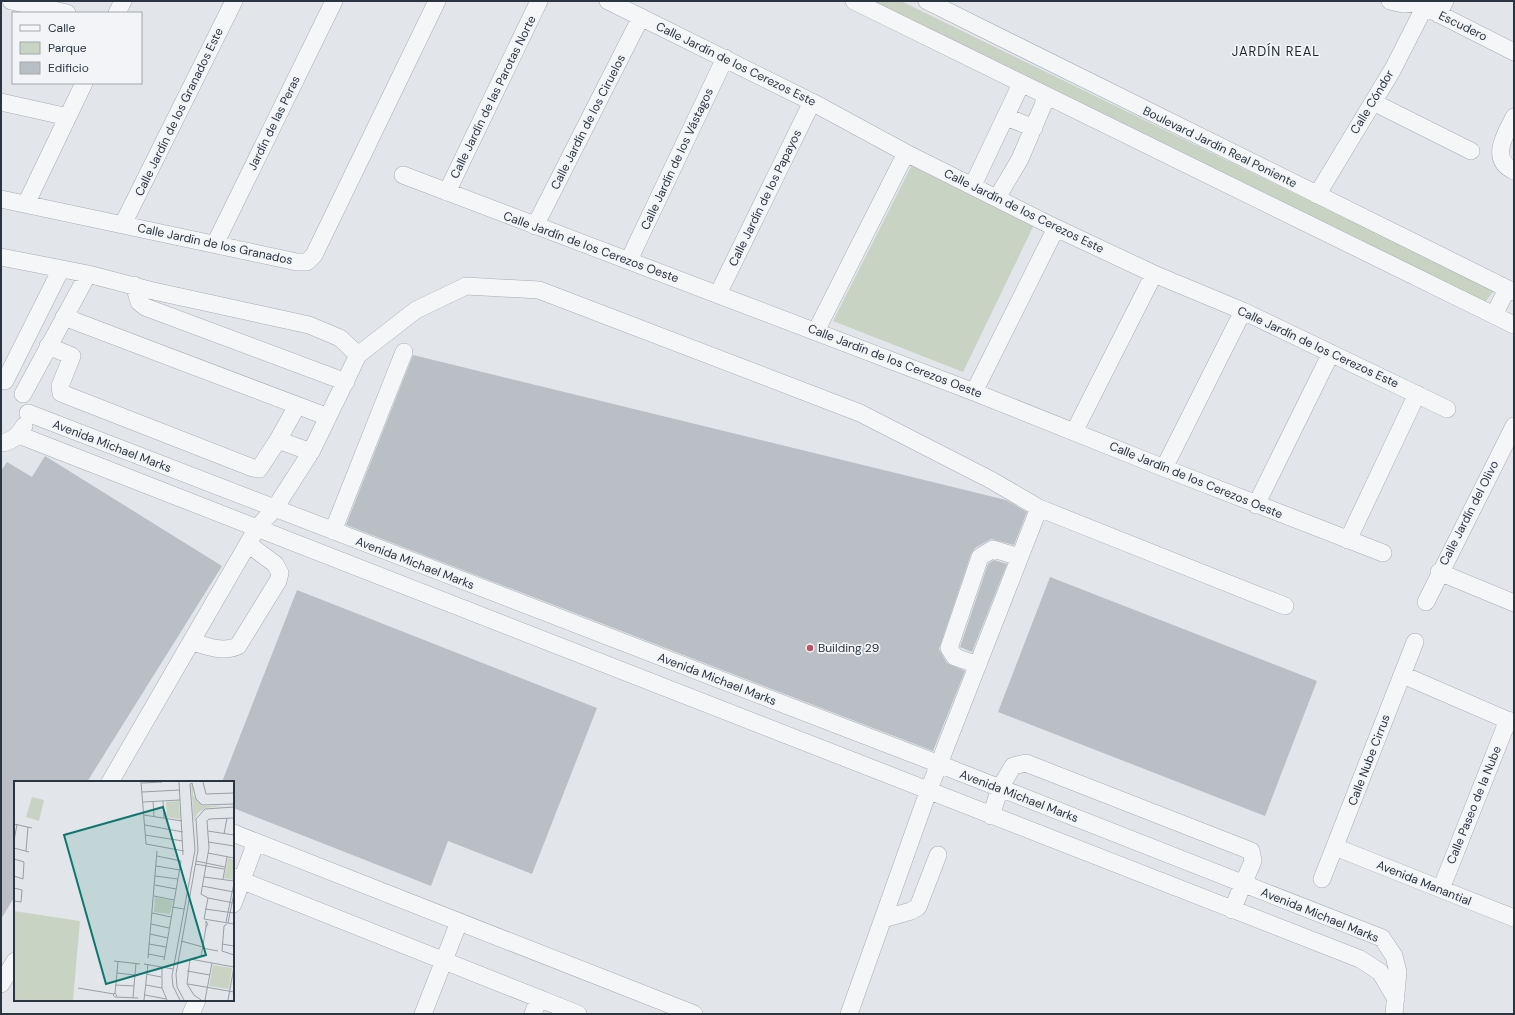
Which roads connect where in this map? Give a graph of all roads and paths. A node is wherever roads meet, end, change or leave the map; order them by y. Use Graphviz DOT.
graph roads {
  1 [pos="11,1"];
  2 [pos="123,1"];
  3 [pos="234,1"];
  4 [pos="334,1"];
  5 [pos="437,1"];
  6 [pos="539,1"];
  7 [pos="608,1"];
  8 [pos="854,1"];
  9 [pos="927,1"];
  10 [pos="1390,1"];
  11 [pos="1427,5"];
  12 [pos="63,12"];
  13 [pos="118,12"];
  14 [pos="641,17"];
  15 [pos="1514,52"];
  16 [pos="725,58"];
  17 [pos="84,84"];
  18 [pos="1021,84"];
  19 [pos="1047,96"];
  20 [pos="1,102"];
  21 [pos="812,102"];
  22 [pos="1373,102"];
  23 [pos="68,117"];
  24 [pos="1006,117"];
  25 [pos="1514,117"];
  26 [pos="1034,128"];
  27 [pos="1471,150"];
  28 [pos="906,153"];
  29 [pos="1514,171"];
  30 [pos="403,175"];
  31 [pos="973,186"];
  32 [pos="447,192"];
  33 [pos="1317,195"];
  34 [pos="997,198"];
  35 [pos="1,199"];
  36 [pos="26,204"];
  37 [pos="123,224"];
  38 [pos="535,226"];
  39 [pos="1056,228"];
  40 [pos="215,244"];
  41 [pos="1,258"];
  42 [pos="629,260"];
  43 [pos="61,269"];
  44 [pos="88,274"];
  45 [pos="1154,274"];
  46 [pos="134,285"];
  47 [pos="1511,291"];
  48 [pos="718,294"];
  49 [pos="1243,311"];
  50 [pos="1494,315"];
  51 [pos="64,318"];
  52 [pos="1514,325"];
  53 [pos="816,331"];
  54 [pos="48,346"];
  55 [pos="404,352"];
  56 [pos="1331,353"];
  57 [pos="358,355"];
  58 [pos="3,381"];
  59 [pos="346,382"];
  60 [pos="974,392"];
  61 [pos="22,394"];
  62 [pos="1417,394"];
  63 [pos="297,406"];
  64 [pos="1447,409"];
  65 [pos="28,413"];
  66 [pos="328,417"];
  67 [pos="1514,426"];
  68 [pos="1074,432"];
  69 [pos="19,435"];
  70 [pos="278,440"];
  71 [pos="1,443"];
  72 [pos="1509,447"];
  73 [pos="311,452"];
  74 [pos="1164,468"];
  75 [pos="196,478"];
  76 [pos="186,501"];
  77 [pos="1256,505"];
  78 [pos="275,508"];
  79 [pos="1039,508"];
  80 [pos="257,528"];
  81 [pos="333,531"];
  82 [pos="1348,540"];
  83 [pos="248,544"];
  84 [pos="1383,553"];
  85 [pos="1019,557"];
  86 [pos="1439,572"];
  87 [pos="1426,602"];
  88 [pos="1514,603"];
  89 [pos="1285,606"];
  90 [pos="192,642"];
  91 [pos="1415,642"];
  92 [pos="978,665"];
  93 [pos="1403,675"];
  94 [pos="1511,722"];
  95 [pos="939,764"];
  96 [pos="111,781"];
  97 [pos="1000,788"];
  98 [pos="928,792"];
  99 [pos="991,816"];
  100 [pos="234,833"];
  101 [pos="256,842"];
  102 [pos="1335,847"];
  103 [pos="938,855"];
  104 [pos="237,879"];
  105 [pos="1322,879"];
  106 [pos="1244,884"];
  107 [pos="1441,889"];
  108 [pos="234,898"];
  109 [pos="1232,910"];
  110 [pos="1514,918"];
  111 [pos="882,919"];
  112 [pos="459,922"];
  113 [pos="1355,927"];
  114 [pos="1348,955"];
  115 [pos="444,961"];
  116 [pos="14,964"];
  117 [pos="1,984"];
  118 [pos="197,1001"];
  119 [pos="536,1006"];
  120 [pos="1395,1007"];
  121 [pos="191,1014"];
  122 [pos="423,1014"];
  123 [pos="578,1014"];
  124 [pos="694,1014"];
  125 [pos="848,1014"];
  1 -- 12 [label="street"];
  2 -- 13 [label="street"];
  3 -- 37 [label="street, Calle Jardín de los Granados Este"];
  4 -- 40 [label="street, Jardín de las Peras"];
  5 -- 40 [label="street, Calle Jardín de los Granados"];
  6 -- 32 [label="street, Calle Jardín de las Parotas Norte"];
  7 -- 14 [label="street, Calle Jardín de los Cerezos Este"];
  8 -- 18 [label="street"];
  9 -- 33 [label="street, Boulevard Jardín Real Poniente"];
  10 -- 11 [label="street"];
  11 -- 15 [label="street, Escudero"];
  11 -- 22 [label="street, Calle Cóndor"];
  14 -- 16 [label="street, Calle Jardín de los Cerezos Este"];
  14 -- 38 [label="street, Calle Jardín de los Ciruelos"];
  16 -- 21 [label="street, Calle Jardín de los Cerezos Este"];
  16 -- 42 [label="street, Calle Jardín de los Vástagos"];
  17 -- 23 [label="street"];
  18 -- 19 [label="street"];
  18 -- 24 [label="street"];
  19 -- 26 [label="street"];
  19 -- 50 [label="street"];
  20 -- 23 [label="street"];
  21 -- 28 [label="street, Calle Jardín de los Cerezos Este"];
  21 -- 48 [label="street, Calle Jardín de los Papayos"];
  22 -- 27 [label="street"];
  22 -- 33 [label="street, Calle Cóndor"];
  23 -- 36 [label="street"];
  24 -- 26 [label="street"];
  24 -- 31 [label="street"];
  25 -- 29 [label="street"];
  26 -- 34 [label="street"];
  28 -- 31 [label="street, Calle Jardín de los Cerezos Este"];
  28 -- 53 [label="street"];
  30 -- 32 [label="street, Calle Jardín de los Cerezos Oeste"];
  31 -- 34 [label="street, Calle Jardín de los Cerezos Este"];
  32 -- 38 [label="street, Calle Jardín de los Cerezos Oeste"];
  33 -- 47 [label="street, Boulevard Jardín Real Poniente"];
  34 -- 39 [label="street, Calle Jardín de los Cerezos Este"];
  35 -- 36 [label="street, Calle Jardín de los Granados"];
  36 -- 37 [label="street, Calle Jardín de los Granados"];
  37 -- 40 [label="street, Calle Jardín de los Granados"];
  38 -- 42 [label="street, Calle Jardín de los Cerezos Oeste"];
  39 -- 45 [label="street, Calle Jardín de los Cerezos Este"];
  39 -- 60 [label="street"];
  41 -- 43 [label="street"];
  42 -- 48 [label="street, Calle Jardín de los Cerezos Oeste"];
  43 -- 44 [label="street"];
  43 -- 58 [label="street"];
  44 -- 46 [label="street"];
  44 -- 51 [label="street"];
  45 -- 49 [label="street, Calle Jardín de los Cerezos Este"];
  45 -- 68 [label="street"];
  46 -- 57 [label="street"];
  46 -- 59 [label="street"];
  47 -- 50 [label="street"];
  48 -- 53 [label="street, Calle Jardín de los Cerezos Oeste"];
  49 -- 56 [label="street, Calle Jardín de los Cerezos Este"];
  49 -- 74 [label="street"];
  50 -- 52 [label="street"];
  51 -- 54 [label="street"];
  51 -- 63 [label="street"];
  53 -- 60 [label="street, Calle Jardín de los Cerezos Oeste"];
  54 -- 61 [label="street"];
  54 -- 70 [label="street"];
  55 -- 81 [label="street"];
  56 -- 62 [label="street, Calle Jardín de los Cerezos Este"];
  56 -- 77 [label="street"];
  57 -- 59 [label="street"];
  57 -- 79 [label="street"];
  58 -- 61 [label="street"];
  59 -- 66 [label="street"];
  60 -- 68 [label="street, Calle Jardín de los Cerezos Oeste"];
  61 -- 65 [label="street"];
  62 -- 64 [label="street, Calle Jardín de los Cerezos Este"];
  62 -- 82 [label="street"];
  63 -- 66 [label="street"];
  63 -- 70 [label="street"];
  65 -- 69 [label="street"];
  65 -- 75 [label="street, Avenida Michael Marks"];
  66 -- 73 [label="street"];
  67 -- 72 [label="street, Calle Jardín del Olivo"];
  68 -- 74 [label="street, Calle Jardín de los Cerezos Oeste"];
  69 -- 71 [label="street"];
  69 -- 76 [label="street, Avenida Michael Marks"];
  70 -- 73 [label="street"];
  72 -- 86 [label="street, Calle Jardín del Olivo"];
  73 -- 78 [label="street"];
  74 -- 77 [label="street, Calle Jardín de los Cerezos Oeste"];
  75 -- 76 [label="street"];
  75 -- 78 [label="street, Avenida Michael Marks"];
  76 -- 80 [label="street, Avenida Michael Marks"];
  77 -- 82 [label="street, Calle Jardín de los Cerezos Oeste"];
  78 -- 80 [label="street"];
  78 -- 81 [label="street, Avenida Michael Marks"];
  79 -- 85 [label="street"];
  79 -- 89 [label="street"];
  80 -- 83 [label="street"];
  80 -- 98 [label="street, Avenida Michael Marks"];
  81 -- 95 [label="street, Avenida Michael Marks"];
  82 -- 84 [label="street, Calle Jardín de los Cerezos Oeste"];
  83 -- 90 [label="street"];
  83 -- 90 [label="street"];
  85 -- 92 [label="street"];
  85 -- 92 [label="street"];
  86 -- 87 [label="street, Calle Jardín del Olivo"];
  86 -- 88 [label="street"];
  90 -- 96 [label="street"];
  91 -- 93 [label="street, Calle Nube Cirrus"];
  92 -- 95 [label="street"];
  93 -- 94 [label="street"];
  93 -- 102 [label="street, Calle Nube Cirrus"];
  94 -- 107 [label="street, Calle Paseo de la Nube"];
  95 -- 97 [label="street, Avenida Michael Marks"];
  95 -- 98 [label="street"];
  97 -- 99 [label="street"];
  97 -- 106 [label="street, Avenida Michael Marks"];
  97 -- 106 [label="street"];
  98 -- 99 [label="street, Avenida Michael Marks"];
  98 -- 111 [label="street"];
  99 -- 109 [label="street, Avenida Michael Marks"];
  100 -- 101 [label="street"];
  101 -- 104 [label="street"];
  101 -- 112 [label="street"];
  102 -- 105 [label="street, Calle Nube Cirrus"];
  102 -- 107 [label="street, Avenida Manantial"];
  103 -- 111 [label="street"];
  104 -- 108 [label="street"];
  104 -- 115 [label="street"];
  106 -- 109 [label="street"];
  106 -- 113 [label="street, Avenida Michael Marks"];
  107 -- 110 [label="street, Avenida Manantial"];
  109 -- 114 [label="street, Avenida Michael Marks"];
  111 -- 125 [label="street"];
  112 -- 115 [label="street"];
  112 -- 124 [label="street"];
  113 -- 114 [label="street"];
  113 -- 120 [label="street, Avenida Michael Marks"];
  114 -- 120 [label="street, Avenida Michael Marks"];
  115 -- 119 [label="street"];
  115 -- 122 [label="street"];
  116 -- 117 [label="street"];
  118 -- 121 [label="street"];
  119 -- 123 [label="street"];
}
